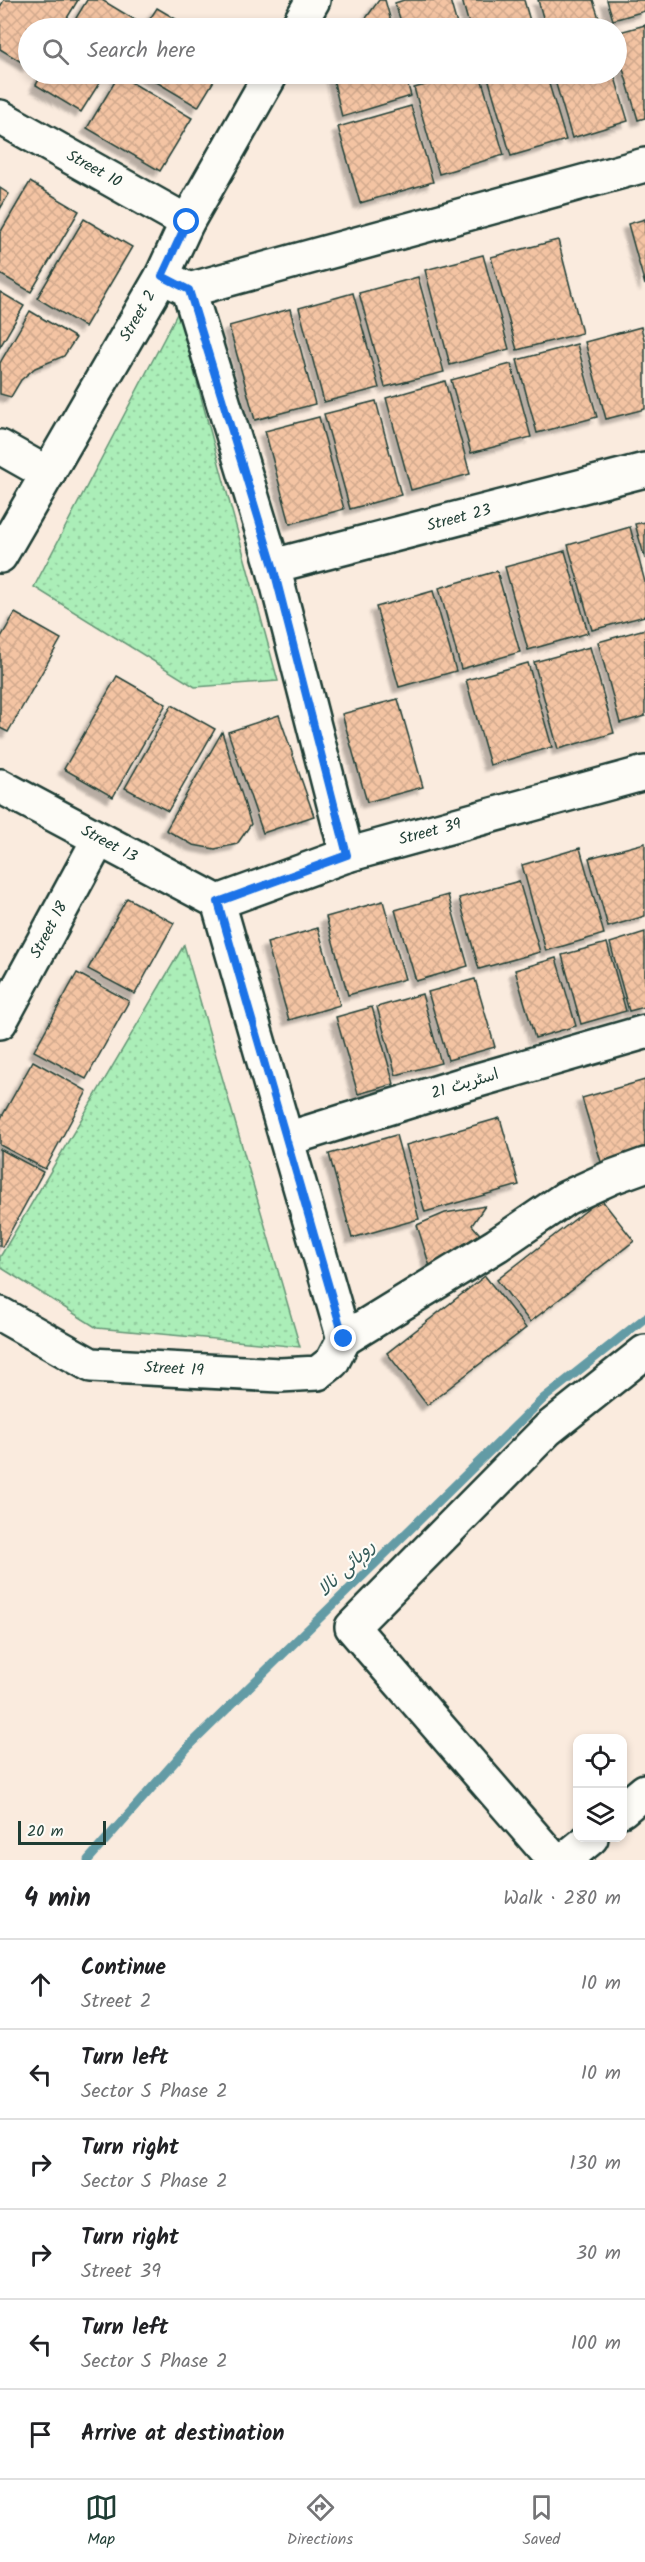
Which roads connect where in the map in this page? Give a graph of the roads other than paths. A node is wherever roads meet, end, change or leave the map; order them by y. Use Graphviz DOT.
graph roads {
  1 [pos="313,0"];
  2 [pos="303,18"];
  3 [pos="266,84"];
  4 [pos="0,117"];
  5 [pos="645,165"];
  6 [pos="187,222"];
  7 [pos="176,283"];
  8 [pos="0,447"];
  9 [pos="645,470"];
  10 [pos="48,474"];
  11 [pos="0,556"];
  12 [pos="273,566"];
  13 [pos="645,773"];
  14 [pos="0,786"];
  15 [pos="99,839"];
  16 [pos="347,855"];
  17 [pos="218,902"];
  18 [pos="0,1022"];
  19 [pos="645,1032"];
  20 [pos="287,1139"];
  21 [pos="645,1165"];
  22 [pos="0,1314"];
  23 [pos="344,1339"];
  24 [pos="645,1352"];
  25 [pos="645,1791"];
  26 [pos="627,1806"];
  27 [pos="586,1842"];
  28 [pos="554,1860"];
  29 [pos="564,1860"];
  1 -- 2 [label="street"];
  3 -- 6 [label="street, Street 2"];
  4 -- 6 [label="street, Street 10"];
  5 -- 7 [label="street"];
  6 -- 7 [label="street, Street 2"];
  7 -- 10 [label="street, Street 2"];
  7 -- 12 [label="street"];
  8 -- 10 [label="street"];
  9 -- 12 [label="street, Street 23"];
  10 -- 11 [label="street, Street 2"];
  12 -- 16 [label="street"];
  13 -- 16 [label="street, Street 39"];
  14 -- 15 [label="street, Street 13"];
  15 -- 17 [label="street, Street 13"];
  15 -- 18 [label="street, Street 18"];
  16 -- 17 [label="street, Street 39"];
  17 -- 20 [label="street"];
  19 -- 20 [label="street, اسٹریٹ 21"];
  20 -- 23 [label="street"];
  21 -- 23 [label="street"];
  22 -- 23 [label="street, Street 19"];
  24 -- 28 [label="street"];
  25 -- 26 [label="street"];
  27 -- 29 [label="street"];
}
